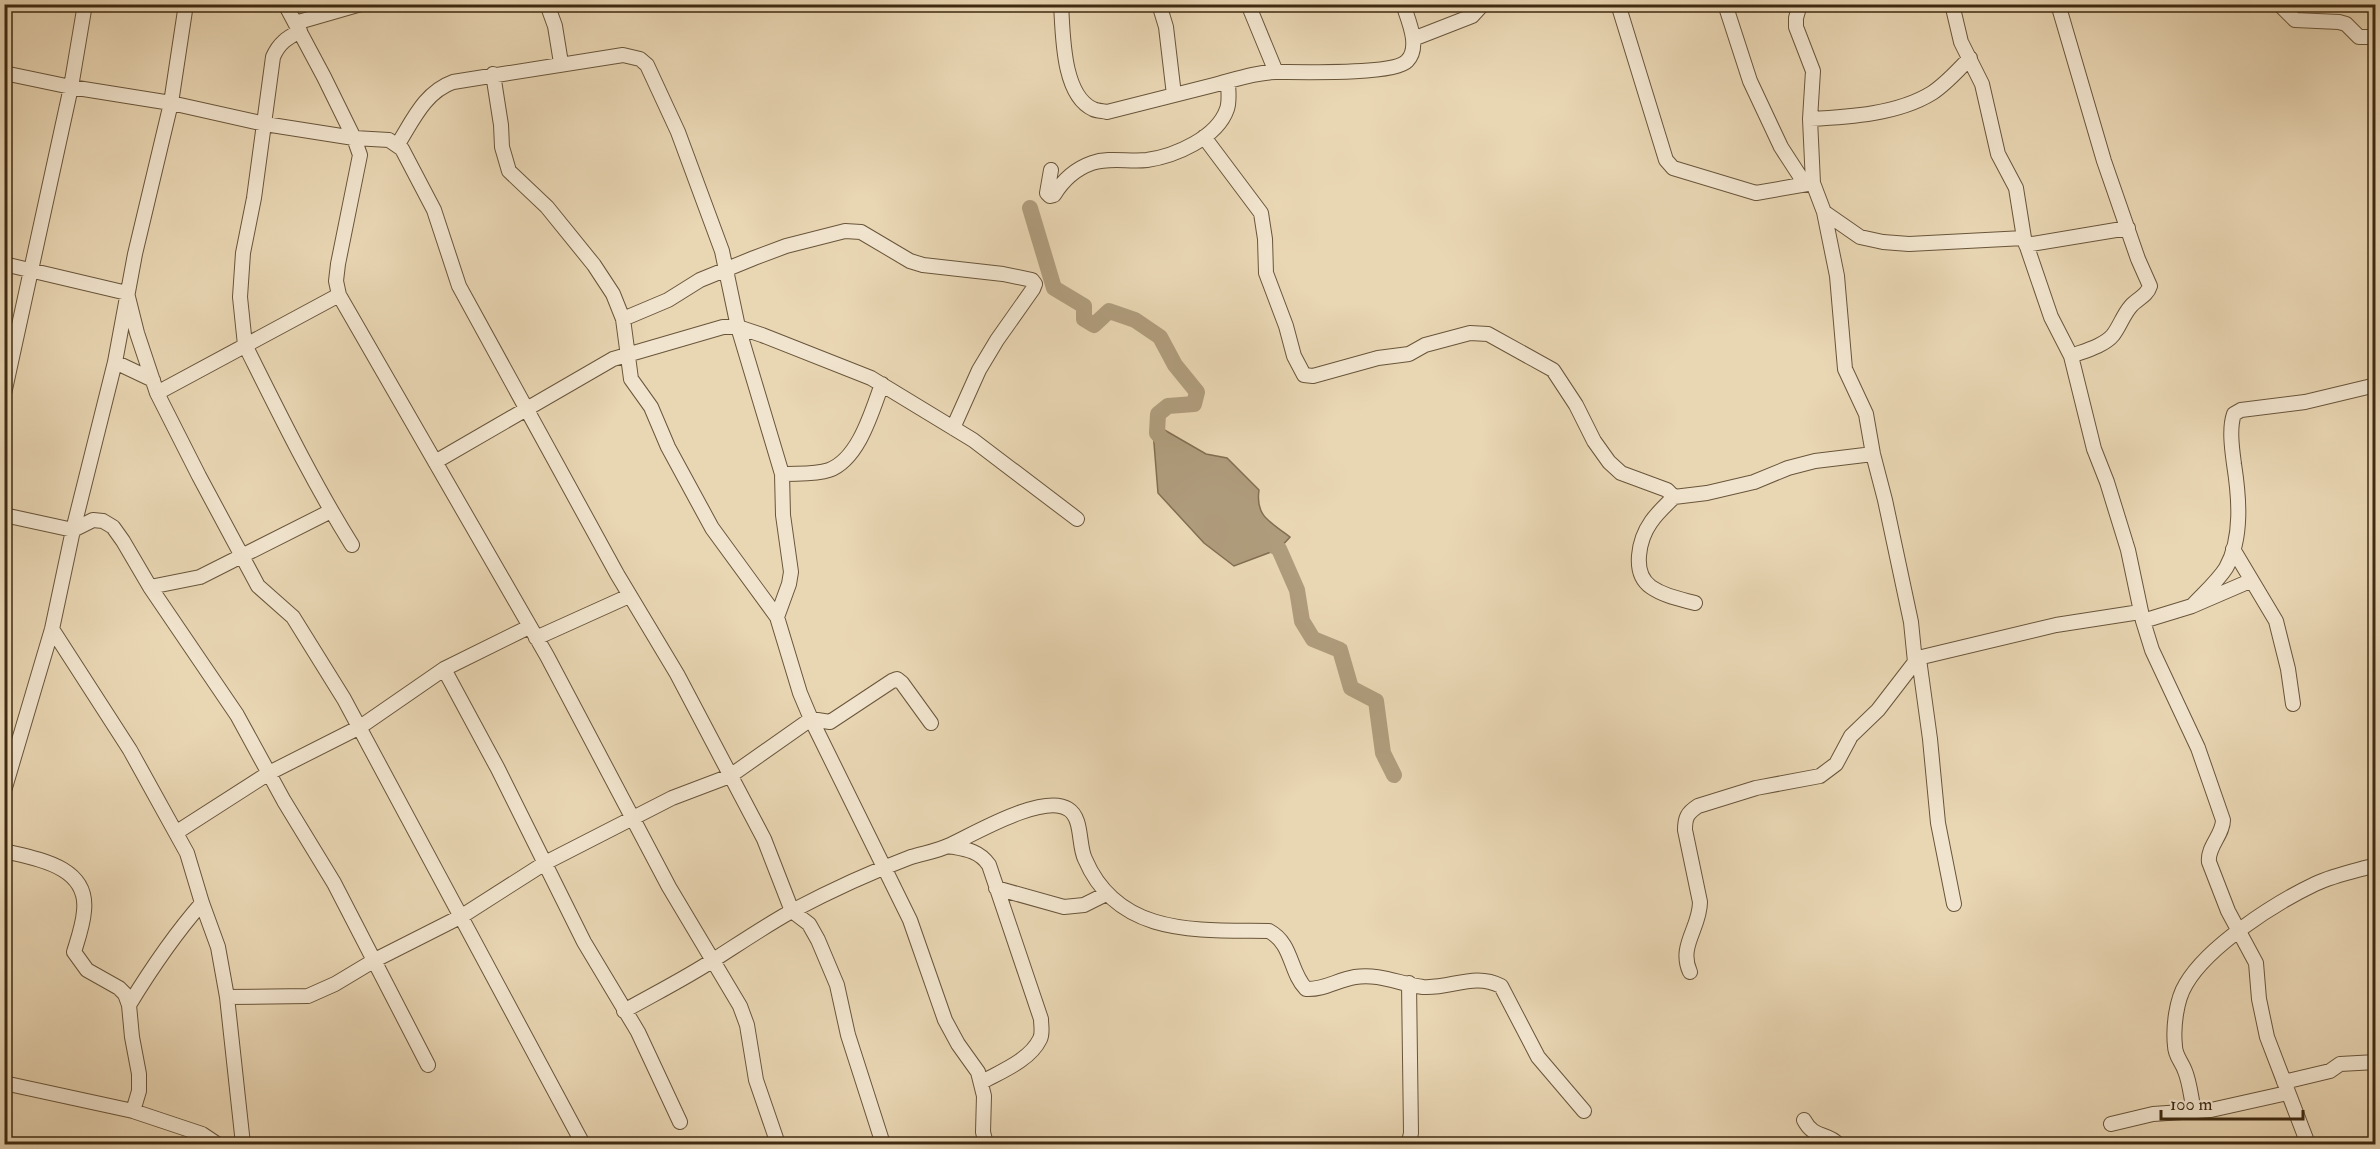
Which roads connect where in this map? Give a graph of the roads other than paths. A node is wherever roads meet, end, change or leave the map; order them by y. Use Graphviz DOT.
graph roads {
  1 [pos="85,4"];
  2 [pos="186,4"];
  3 [pos="285,4"];
  4 [pos="362,4"];
  5 [pos="548,4"];
  6 [pos="1061,4"];
  7 [pos="1159,4"];
  8 [pos="1248,4"];
  9 [pos="1403,4"];
  10 [pos="1483,4"];
  11 [pos="1618,4"];
  12 [pos="1725,4"];
  13 [pos="1800,4"];
  14 [pos="1952,4"];
  15 [pos="2058,4"];
  16 [pos="2279,4"];
  17 [pos="297,27"];
  18 [pos="2376,38"];
  19 [pos="1413,39"];
  20 [pos="1970,58"];
  21 [pos="561,63"];
  22 [pos="1276,72"];
  23 [pos="4,73"];
  24 [pos="494,74"];
  25 [pos="1228,81"];
  26 [pos="71,87"];
  27 [pos="1174,95"];
  28 [pos="171,103"];
  29 [pos="1810,119"];
  30 [pos="265,124"];
  31 [pos="1204,137"];
  32 [pos="354,138"];
  33 [pos="398,144"];
  34 [pos="1052,170"];
  35 [pos="1809,184"];
  36 [pos="1824,212"];
  37 [pos="2128,228"];
  38 [pos="2025,241"];
  39 [pos="4,264"];
  40 [pos="725,270"];
  41 [pos="32,271"];
  42 [pos="127,292"];
  43 [pos="339,295"];
  44 [pos="623,319"];
  45 [pos="738,327"];
  46 [pos="245,345"];
  47 [pos="627,353"];
  48 [pos="2071,356"];
  49 [pos="115,362"];
  50 [pos="882,384"];
  51 [pos="2376,385"];
  52 [pos="155,386"];
  53 [pos="4,394"];
  54 [pos="526,408"];
  55 [pos="953,428"];
  56 [pos="1873,454"];
  57 [pos="435,462"];
  58 [pos="782,474"];
  59 [pos="1674,497"];
  60 [pos="331,511"];
  61 [pos="4,515"];
  62 [pos="1077,519"];
  63 [pos="73,530"];
  64 [pos="351,545"];
  65 [pos="2233,549"];
  66 [pos="242,555"];
  67 [pos="2250,581"];
  68 [pos="150,587"];
  69 [pos="629,596"];
  70 [pos="1695,603"];
  71 [pos="2192,606"];
  72 [pos="2141,616"];
  73 [pos="777,617"];
  74 [pos="52,629"];
  75 [pos="533,633"];
  76 [pos="1916,661"];
  77 [pos="444,669"];
  78 [pos="2293,704"];
  79 [pos="811,719"];
  80 [pos="931,723"];
  81 [pos="360,727"];
  82 [pos="269,773"];
  83 [pos="730,776"];
  84 [pos="4,790"];
  85 [pos="633,817"];
  86 [pos="177,832"];
  87 [pos="948,846"];
  88 [pos="4,851"];
  89 [pos="545,863"];
  90 [pos="2376,865"];
  91 [pos="884,869"];
  92 [pos="996,888"];
  93 [pos="1106,894"];
  94 [pos="202,903"];
  95 [pos="1954,904"];
  96 [pos="792,911"];
  97 [pos="462,916"];
  98 [pos="2239,931"];
  99 [pos="375,960"];
  100 [pos="713,960"];
  101 [pos="1690,972"];
  102 [pos="1409,983"];
  103 [pos="227,997"];
  104 [pos="129,1005"];
  105 [pos="624,1011"];
  106 [pos="2376,1062"];
  107 [pos="428,1065"];
  108 [pos="982,1082"];
  109 [pos="4,1083"];
  110 [pos="2285,1087"];
  111 [pos="134,1111"];
  112 [pos="1584,1111"];
  113 [pos="2194,1111"];
  114 [pos="1804,1120"];
  115 [pos="680,1122"];
  116 [pos="2111,1124"];
  117 [pos="217,1144"];
  118 [pos="243,1144"];
  119 [pos="583,1144"];
  120 [pos="778,1144"];
  121 [pos="883,1144"];
  122 [pos="986,1144"];
  123 [pos="1405,1144"];
  124 [pos="1838,1144"];
  125 [pos="2308,1144"];
  1 -- 26 [label="street"];
  2 -- 28 [label="street"];
  3 -- 17 [label="street"];
  4 -- 17 [label="street"];
  5 -- 21 [label="street"];
  6 -- 27 [label="street"];
  7 -- 27 [label="street"];
  8 -- 22 [label="street"];
  9 -- 19 [label="street"];
  10 -- 19 [label="street"];
  11 -- 35 [label="street"];
  12 -- 35 [label="street"];
  13 -- 29 [label="street"];
  14 -- 20 [label="street"];
  15 -- 37 [label="street"];
  16 -- 18 [label="street"];
  17 -- 30 [label="street"];
  17 -- 32 [label="street"];
  19 -- 22 [label="street"];
  20 -- 29 [label="street"];
  20 -- 38 [label="street"];
  21 -- 24 [label="street"];
  21 -- 40 [label="street"];
  22 -- 25 [label="street"];
  23 -- 26 [label="street"];
  24 -- 33 [label="street"];
  24 -- 44 [label="street"];
  25 -- 27 [label="street"];
  25 -- 31 [label="street"];
  26 -- 28 [label="street"];
  26 -- 41 [label="street"];
  28 -- 30 [label="street"];
  28 -- 42 [label="street"];
  29 -- 35 [label="street"];
  30 -- 32 [label="street"];
  30 -- 46 [label="street"];
  31 -- 34 [label="street"];
  31 -- 59 [label="street"];
  32 -- 33 [label="street"];
  32 -- 43 [label="street"];
  33 -- 54 [label="street"];
  35 -- 36 [label="street"];
  36 -- 38 [label="street"];
  36 -- 56 [label="street"];
  37 -- 38 [label="street"];
  37 -- 48 [label="street"];
  38 -- 48 [label="street"];
  39 -- 41 [label="street"];
  40 -- 44 [label="street"];
  40 -- 45 [label="street"];
  40 -- 55 [label="street"];
  41 -- 42 [label="street"];
  41 -- 53 [label="street"];
  42 -- 49 [label="street"];
  42 -- 52 [label="street"];
  43 -- 46 [label="street"];
  43 -- 57 [label="street"];
  44 -- 47 [label="street"];
  45 -- 47 [label="street"];
  45 -- 50 [label="street"];
  45 -- 58 [label="street"];
  46 -- 52 [label="street"];
  46 -- 60 [label="street"];
  47 -- 54 [label="street"];
  47 -- 73 [label="street"];
  48 -- 72 [label="street"];
  49 -- 52 [label="street"];
  49 -- 63 [label="street"];
  50 -- 55 [label="street"];
  50 -- 58 [label="street"];
  51 -- 65 [label="street"];
  52 -- 66 [label="street"];
  54 -- 57 [label="street"];
  54 -- 69 [label="street"];
  55 -- 62 [label="street"];
  56 -- 59 [label="street"];
  56 -- 76 [label="street"];
  57 -- 75 [label="street"];
  58 -- 73 [label="street"];
  59 -- 70 [label="street"];
  60 -- 64 [label="street"];
  60 -- 66 [label="street"];
  61 -- 63 [label="street"];
  63 -- 68 [label="street"];
  63 -- 74 [label="street"];
  65 -- 67 [label="street"];
  65 -- 71 [label="street"];
  66 -- 68 [label="street"];
  66 -- 81 [label="street"];
  67 -- 71 [label="street"];
  67 -- 78 [label="street"];
  68 -- 82 [label="street"];
  69 -- 75 [label="street"];
  69 -- 83 [label="street"];
  71 -- 72 [label="street"];
  72 -- 76 [label="street"];
  72 -- 98 [label="street"];
  73 -- 79 [label="street"];
  74 -- 84 [label="street"];
  74 -- 86 [label="street"];
  75 -- 77 [label="street"];
  75 -- 85 [label="street"];
  76 -- 95 [label="street"];
  76 -- 101 [label="street"];
  77 -- 81 [label="street"];
  77 -- 89 [label="street"];
  79 -- 80 [label="street"];
  79 -- 83 [label="street"];
  79 -- 91 [label="street"];
  81 -- 82 [label="street"];
  81 -- 97 [label="street"];
  82 -- 86 [label="street"];
  82 -- 99 [label="street"];
  83 -- 85 [label="street"];
  83 -- 96 [label="street"];
  85 -- 89 [label="street"];
  85 -- 100 [label="street"];
  86 -- 94 [label="street"];
  87 -- 91 [label="street"];
  87 -- 92 [label="street"];
  87 -- 93 [label="street"];
  88 -- 104 [label="street"];
  89 -- 97 [label="street"];
  89 -- 105 [label="street"];
  90 -- 98 [label="street"];
  91 -- 96 [label="street"];
  91 -- 108 [label="street"];
  92 -- 93 [label="street"];
  92 -- 108 [label="street"];
  93 -- 102 [label="street"];
  94 -- 103 [label="street"];
  94 -- 104 [label="street"];
  96 -- 100 [label="street"];
  96 -- 121 [label="street"];
  97 -- 99 [label="street"];
  97 -- 119 [label="street"];
  98 -- 110 [label="street"];
  98 -- 113 [label="street"];
  99 -- 103 [label="street"];
  99 -- 107 [label="street"];
  100 -- 105 [label="street"];
  100 -- 120 [label="street"];
  102 -- 112 [label="street"];
  102 -- 123 [label="street"];
  103 -- 118 [label="street"];
  104 -- 111 [label="street"];
  105 -- 115 [label="street"];
  106 -- 110 [label="street"];
  108 -- 122 [label="street"];
  109 -- 111 [label="street"];
  110 -- 113 [label="street"];
  110 -- 125 [label="street"];
  111 -- 117 [label="street"];
  113 -- 116 [label="street"];
  114 -- 124 [label="street"];
}
